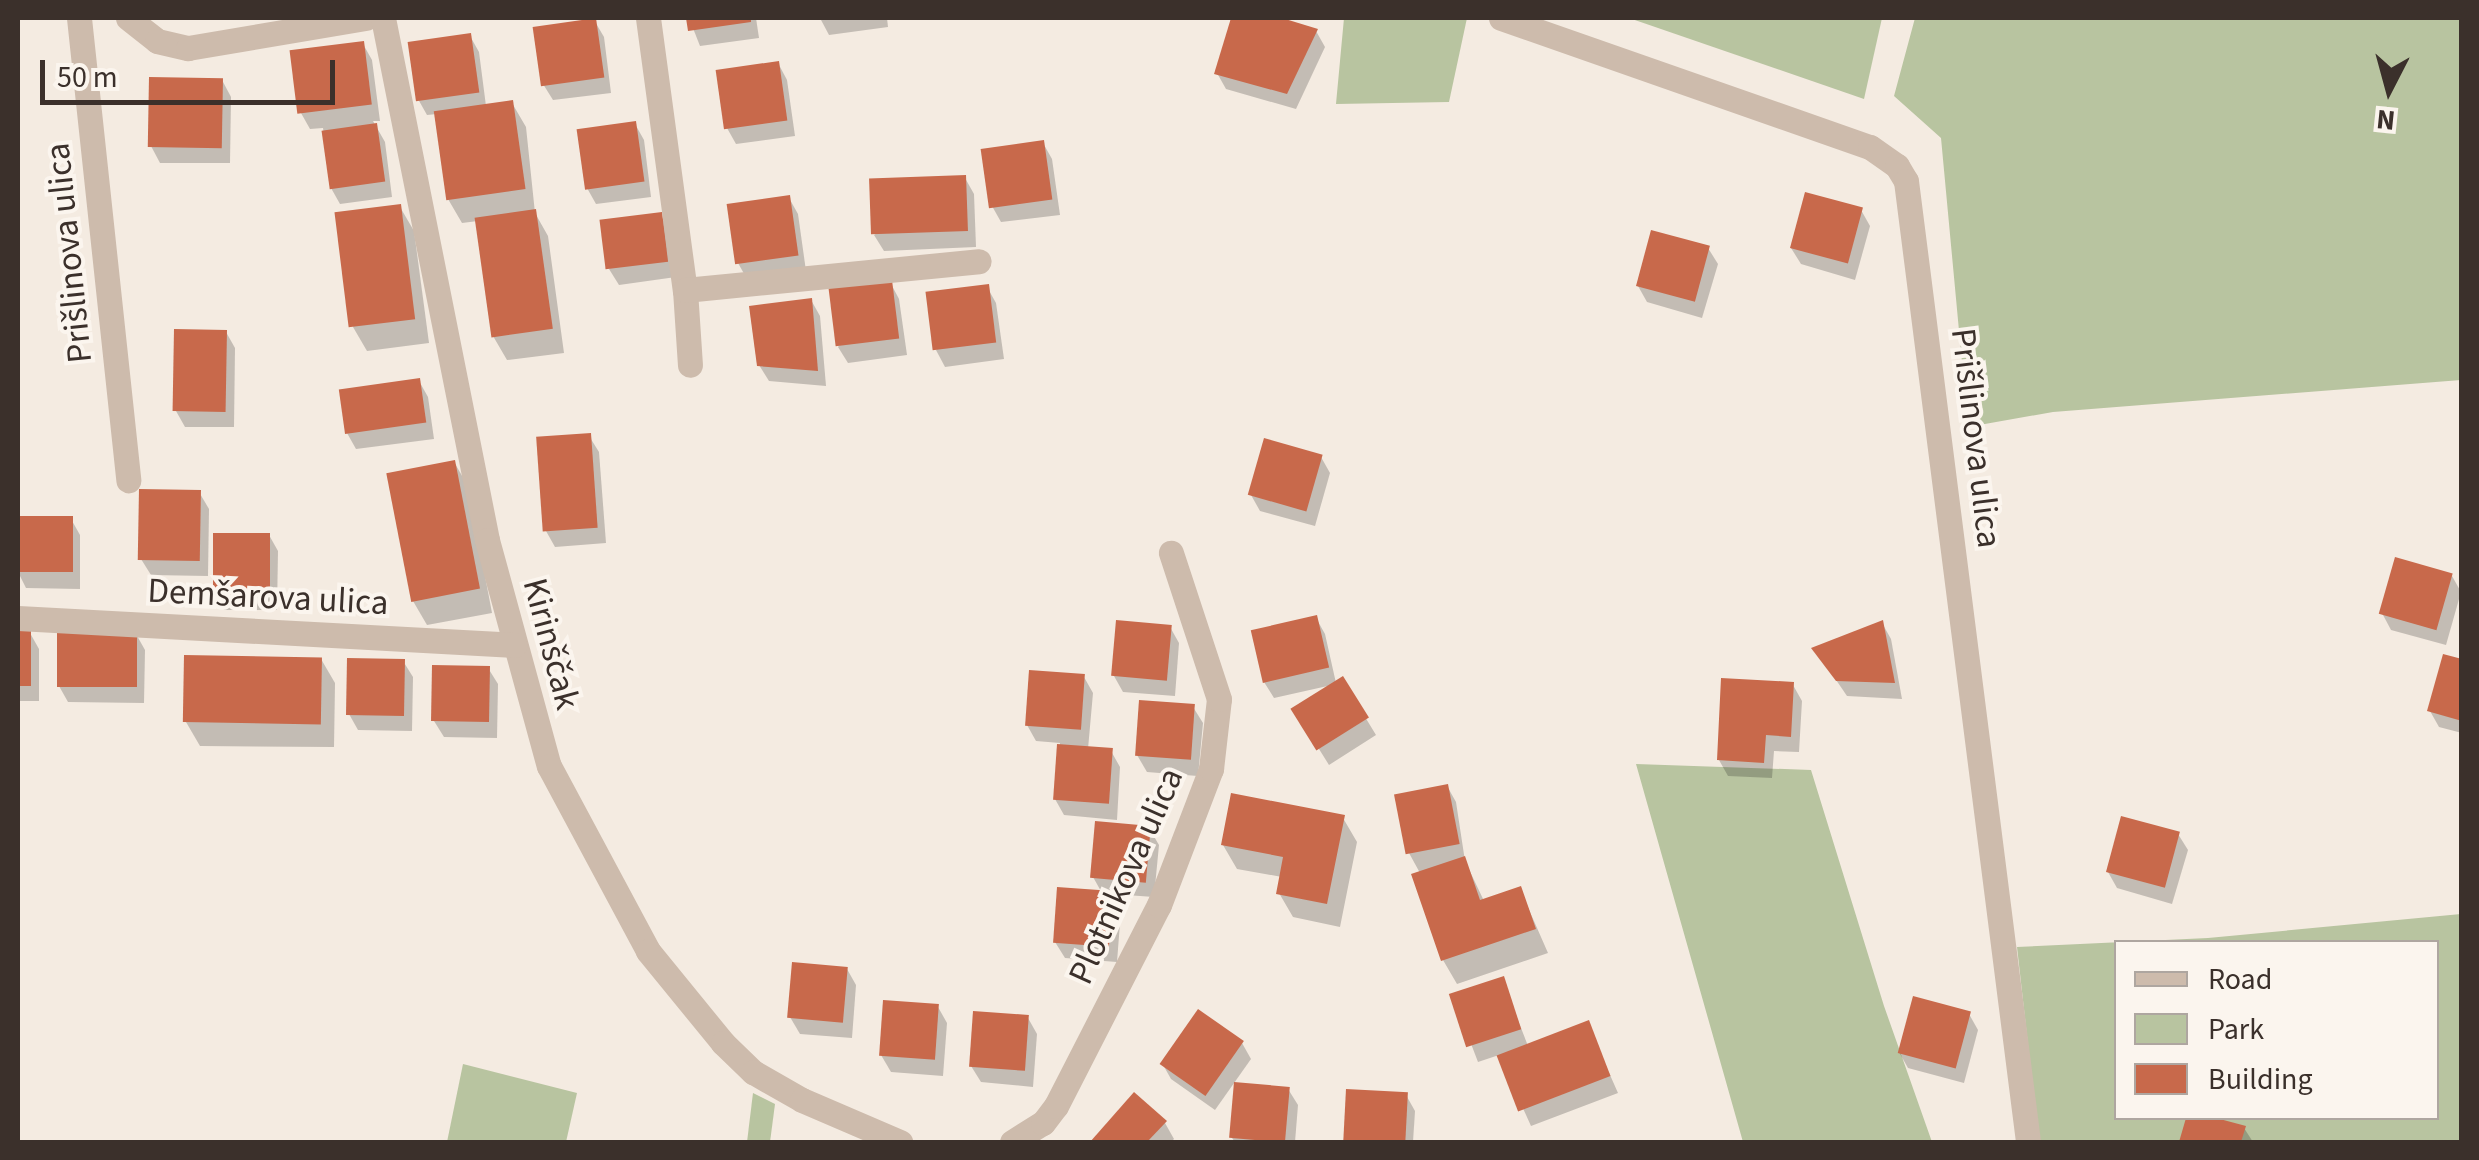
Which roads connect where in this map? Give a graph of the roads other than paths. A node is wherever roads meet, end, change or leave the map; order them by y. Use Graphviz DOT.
graph roads {
  1 [pos="79,18"];
  2 [pos="128,18"];
  3 [pos="366,18"];
  4 [pos="384,18"];
  5 [pos="648,18"];
  6 [pos="1501,18"];
  7 [pos="980,261"];
  8 [pos="685,290"];
  9 [pos="690,365"];
  10 [pos="128,480"];
  11 [pos="1171,552"];
  12 [pos="18,618"];
  13 [pos="514,645"];
  14 [pos="900,1142"];
  15 [pos="1012,1142"];
  16 [pos="2028,1142"];
  1 -- 10 [label="street, Prišlinova ulica"];
  2 -- 3 [label="street"];
  4 -- 13 [label="street, Kirinščak"];
  5 -- 8 [label="street"];
  6 -- 16 [label="street, Prišlinova ulica"];
  7 -- 8 [label="street"];
  8 -- 9 [label="street"];
  11 -- 15 [label="street, Plotnikova ulica"];
  12 -- 13 [label="street, Demšarova ulica"];
  13 -- 14 [label="street, Kirinščak"];
}
